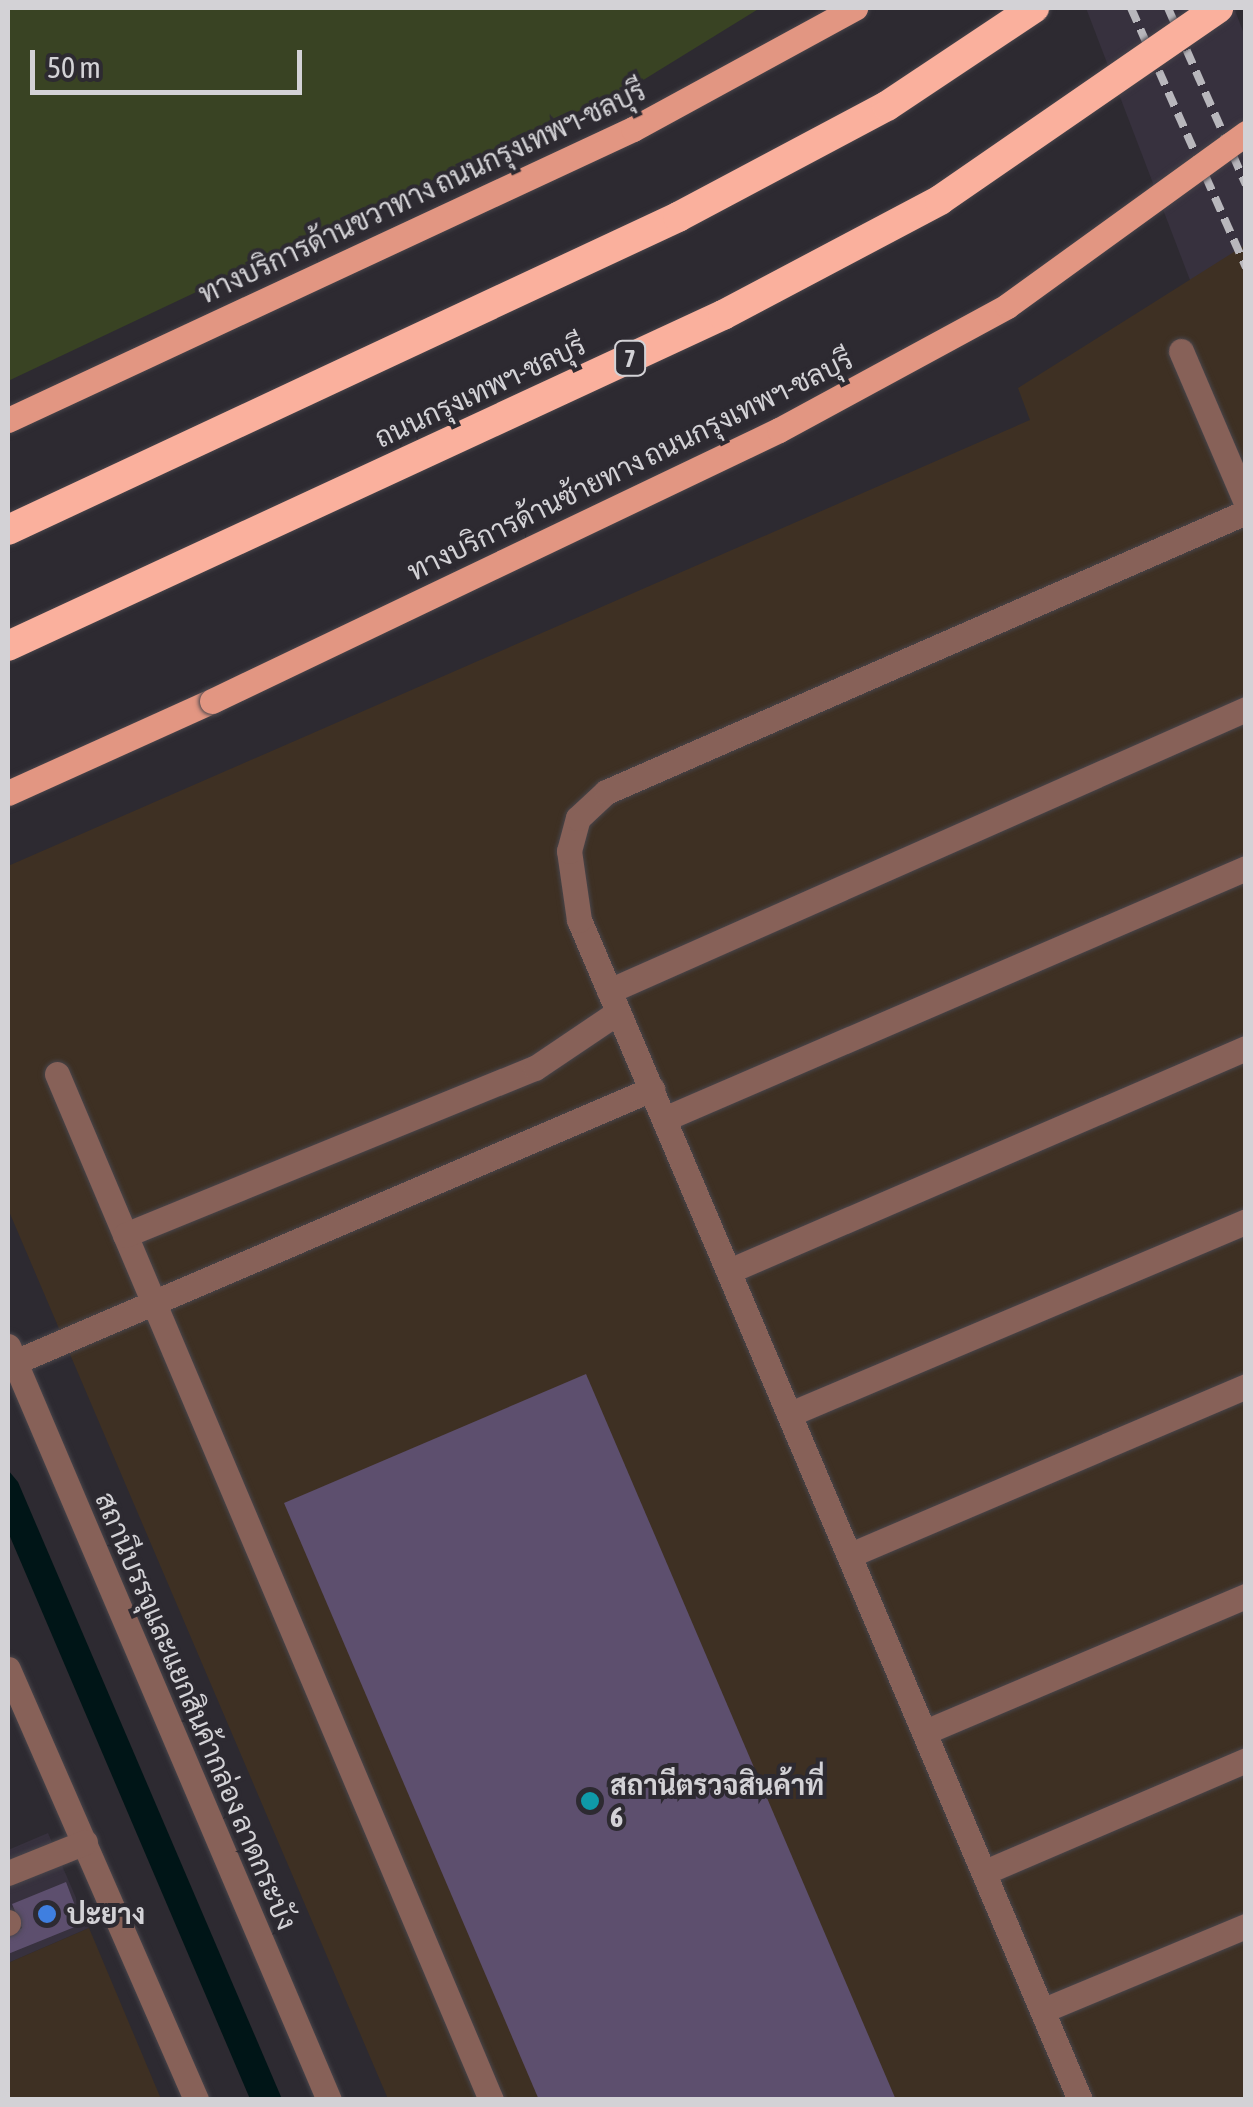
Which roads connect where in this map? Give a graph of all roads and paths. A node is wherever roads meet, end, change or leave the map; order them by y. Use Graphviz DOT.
graph roads {
  1 [pos="855,8"];
  2 [pos="1034,8"];
  3 [pos="1218,8"];
  4 [pos="1246,132"];
  5 [pos="1181,351"];
  6 [pos="8,420"];
  7 [pos="1246,503"];
  8 [pos="1246,512"];
  9 [pos="8,530"];
  10 [pos="8,646"];
  11 [pos="1246,709"];
  12 [pos="8,793"];
  13 [pos="1246,868"];
  14 [pos="614,1002"];
  15 [pos="1246,1048"];
  16 [pos="57,1074"];
  17 [pos="652,1090"];
  18 [pos="664,1119"];
  19 [pos="1246,1221"];
  20 [pos="125,1234"];
  21 [pos="728,1271"];
  22 [pos="154,1303"];
  23 [pos="10,1358"];
  24 [pos="1246,1386"];
  25 [pos="790,1414"];
  26 [pos="850,1555"];
  27 [pos="1246,1596"];
  28 [pos="8,1668"];
  29 [pos="925,1732"];
  30 [pos="1246,1760"];
  31 [pos="86,1842"];
  32 [pos="985,1872"];
  33 [pos="8,1873"];
  34 [pos="1246,1926"];
  35 [pos="1044,2010"];
  36 [pos="196,2100"];
  37 [pos="329,2100"];
  38 [pos="491,2100"];
  39 [pos="1080,2100"];
  1 -- 6 [label="main road, ทางบริการด้านขวาทาง ถนนกรุงเทพฯ-ชลบุรี"];
  2 -- 9 [label="highway"];
  3 -- 10 [label="highway, ถนนกรุงเทพฯ-ชลบุรี / 7, bridge"];
  4 -- 12 [label="main road, ทางบริการด้านซ้ายทาง ถนนกรุงเทพฯ-ชลบุรี, bridge"];
  5 -- 7 [label="street"];
  8 -- 14 [label="street"];
  11 -- 14 [label="street"];
  13 -- 18 [label="street"];
  14 -- 17 [label="street"];
  14 -- 20 [label="street"];
  15 -- 21 [label="street"];
  16 -- 20 [label="street"];
  17 -- 18 [label="street"];
  17 -- 22 [label="street"];
  18 -- 21 [label="street"];
  19 -- 25 [label="street"];
  20 -- 22 [label="street"];
  21 -- 25 [label="street"];
  22 -- 23 [label="street"];
  22 -- 38 [label="street"];
  23 -- 37 [label="street, สถานีบรรจุและแยกสินค้ากล่อง ลาดกระบัง"];
  24 -- 26 [label="street"];
  25 -- 26 [label="street"];
  26 -- 29 [label="street"];
  27 -- 29 [label="street"];
  28 -- 31 [label="street"];
  29 -- 32 [label="street"];
  30 -- 32 [label="street"];
  31 -- 33 [label="street"];
  31 -- 36 [label="street"];
  32 -- 35 [label="street"];
  34 -- 35 [label="street"];
  35 -- 39 [label="street"];
}
